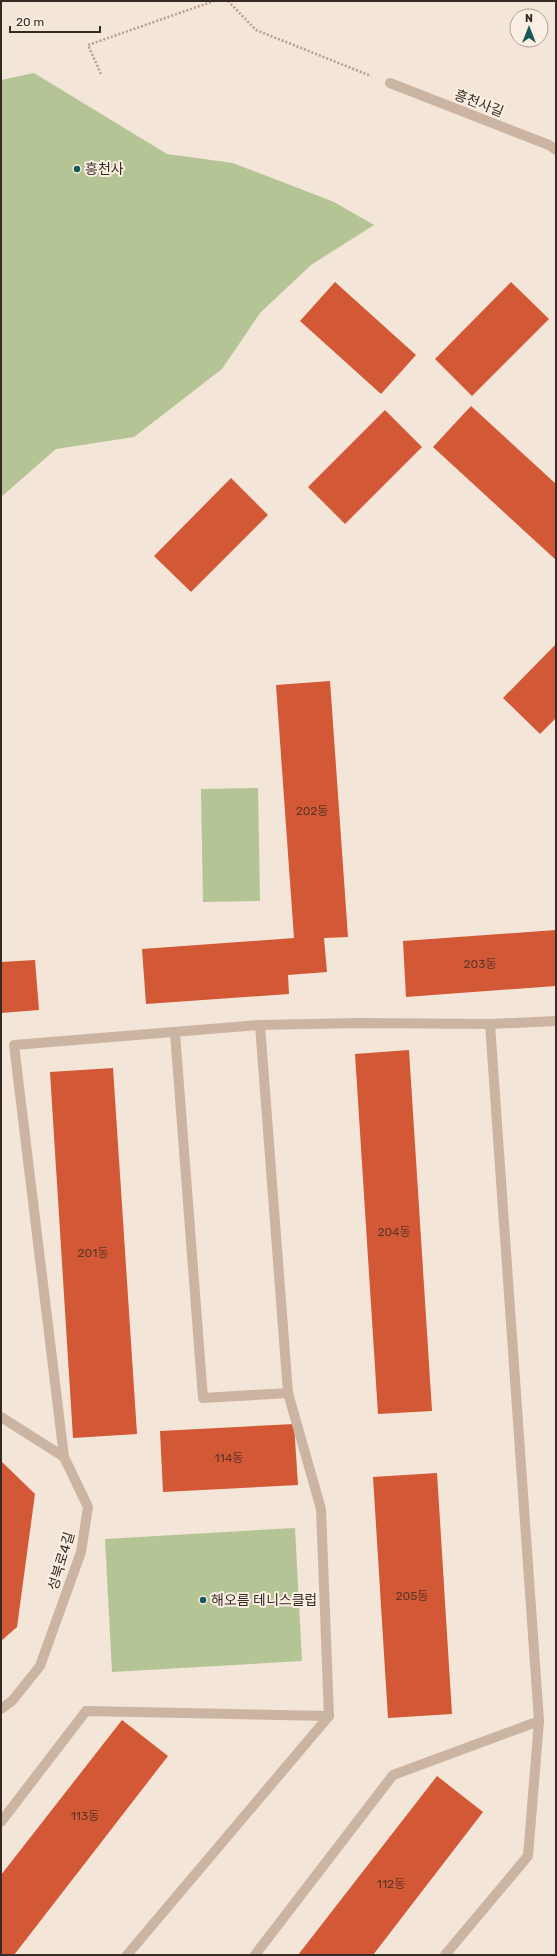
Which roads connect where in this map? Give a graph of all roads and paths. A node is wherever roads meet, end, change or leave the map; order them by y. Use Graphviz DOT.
graph roads {
  1 [pos="214,1"];
  2 [pos="228,1"];
  3 [pos="101,74"];
  4 [pos="390,83"];
  5 [pos="556,150"];
  6 [pos="556,1021"];
  7 [pos="490,1024"];
  8 [pos="260,1025"];
  9 [pos="175,1033"];
  10 [pos="288,1393"];
  11 [pos="1,1417"];
  12 [pos="64,1457"];
  13 [pos="1,1709"];
  14 [pos="329,1716"];
  15 [pos="539,1721"];
  16 [pos="1,1822"];
  17 [pos="127,1955"];
  18 [pos="254,1955"];
  19 [pos="445,1955"];
  1 -- 3 [label="path"];
  2 -- 4 [label="path"];
  4 -- 5 [label="street, 흥천사길"];
  6 -- 7 [label="street"];
  7 -- 8 [label="street"];
  7 -- 15 [label="street"];
  8 -- 9 [label="street"];
  8 -- 10 [label="street"];
  9 -- 10 [label="street"];
  9 -- 12 [label="street"];
  10 -- 14 [label="street"];
  11 -- 12 [label="street"];
  12 -- 13 [label="street, 성북로4길"];
  14 -- 16 [label="street"];
  14 -- 17 [label="street"];
  15 -- 18 [label="street"];
  15 -- 19 [label="street"];
}
